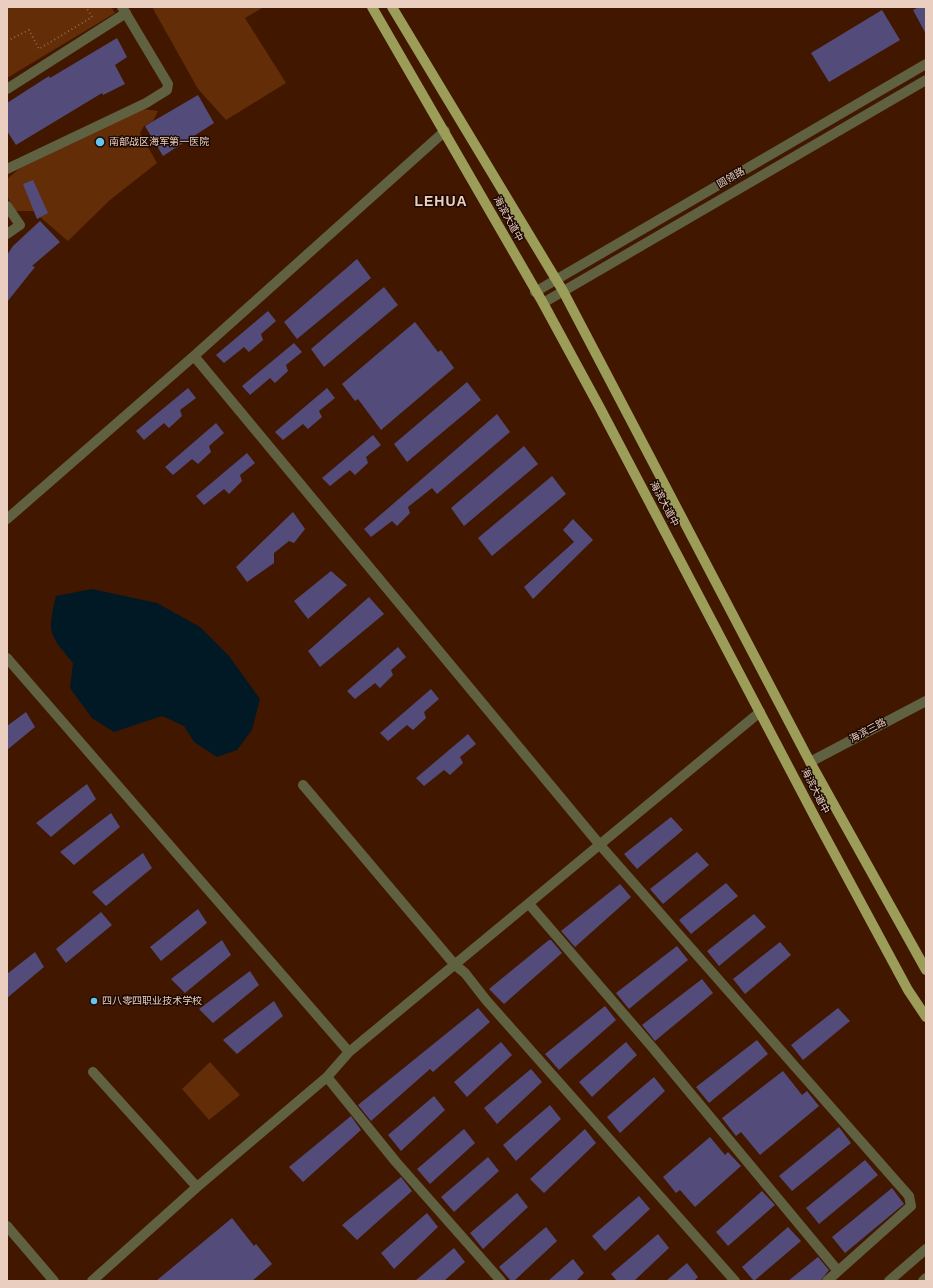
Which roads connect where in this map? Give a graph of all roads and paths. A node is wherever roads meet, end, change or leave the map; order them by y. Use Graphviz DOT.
graph roads {
  1 [pos="86,7"];
  2 [pos="372,7"];
  3 [pos="392,7"];
  4 [pos="124,10"];
  5 [pos="7,41"];
  6 [pos="926,64"];
  7 [pos="926,80"];
  8 [pos="7,89"];
  9 [pos="445,131"];
  10 [pos="7,169"];
  11 [pos="7,206"];
  12 [pos="7,234"];
  13 [pos="556,280"];
  14 [pos="563,291"];
  15 [pos="535,292"];
  16 [pos="543,303"];
  17 [pos="194,356"];
  18 [pos="7,519"];
  19 [pos="7,658"];
  20 [pos="926,701"];
  21 [pos="760,712"];
  22 [pos="810,762"];
  23 [pos="303,785"];
  24 [pos="600,845"];
  25 [pos="529,904"];
  26 [pos="455,965"];
  27 [pos="926,970"];
  28 [pos="926,1017"];
  29 [pos="349,1052"];
  30 [pos="93,1072"];
  31 [pos="327,1077"];
  32 [pos="197,1186"];
  33 [pos="7,1226"];
  34 [pos="926,1249"];
  35 [pos="838,1271"];
  36 [pos="926,1278"];
  37 [pos="54,1281"];
  38 [pos="92,1281"];
  39 [pos="501,1281"];
  40 [pos="735,1281"];
  41 [pos="827,1281"];
  42 [pos="888,1281"];
  43 [pos="923,1281"];
  1 -- 5 [label="path"];
  2 -- 9 [label="main road, 海滨大道中"];
  3 -- 13 [label="main road, 海滨大道中"];
  4 -- 8 [label="street"];
  4 -- 10 [label="street"];
  6 -- 13 [label="street, 圆领路"];
  7 -- 14 [label="street, 圆领路"];
  9 -- 15 [label="main road, 海滨大道中"];
  9 -- 17 [label="street"];
  11 -- 12 [label="street"];
  13 -- 14 [label="main road, 海滨大道中"];
  13 -- 15 [label="street, 圆领路"];
  14 -- 16 [label="street, 圆领路"];
  14 -- 22 [label="main road, 海滨大道中"];
  15 -- 16 [label="main road, 海滨大道中"];
  16 -- 21 [label="main road, 海滨大道中"];
  17 -- 18 [label="street"];
  17 -- 24 [label="street"];
  19 -- 29 [label="street"];
  20 -- 22 [label="street, 海滨三路"];
  21 -- 24 [label="street"];
  21 -- 28 [label="main road, 海滨大道中"];
  22 -- 27 [label="main road, 海滨大道中"];
  23 -- 26 [label="street"];
  24 -- 25 [label="street"];
  24 -- 35 [label="street"];
  25 -- 26 [label="street"];
  25 -- 35 [label="street"];
  26 -- 29 [label="street"];
  26 -- 40 [label="street"];
  29 -- 31 [label="street"];
  30 -- 32 [label="street"];
  31 -- 32 [label="street"];
  31 -- 39 [label="street"];
  32 -- 38 [label="street"];
  33 -- 37 [label="street"];
  34 -- 42 [label="street"];
  35 -- 41 [label="street"];
  36 -- 43 [label="street"];
}
